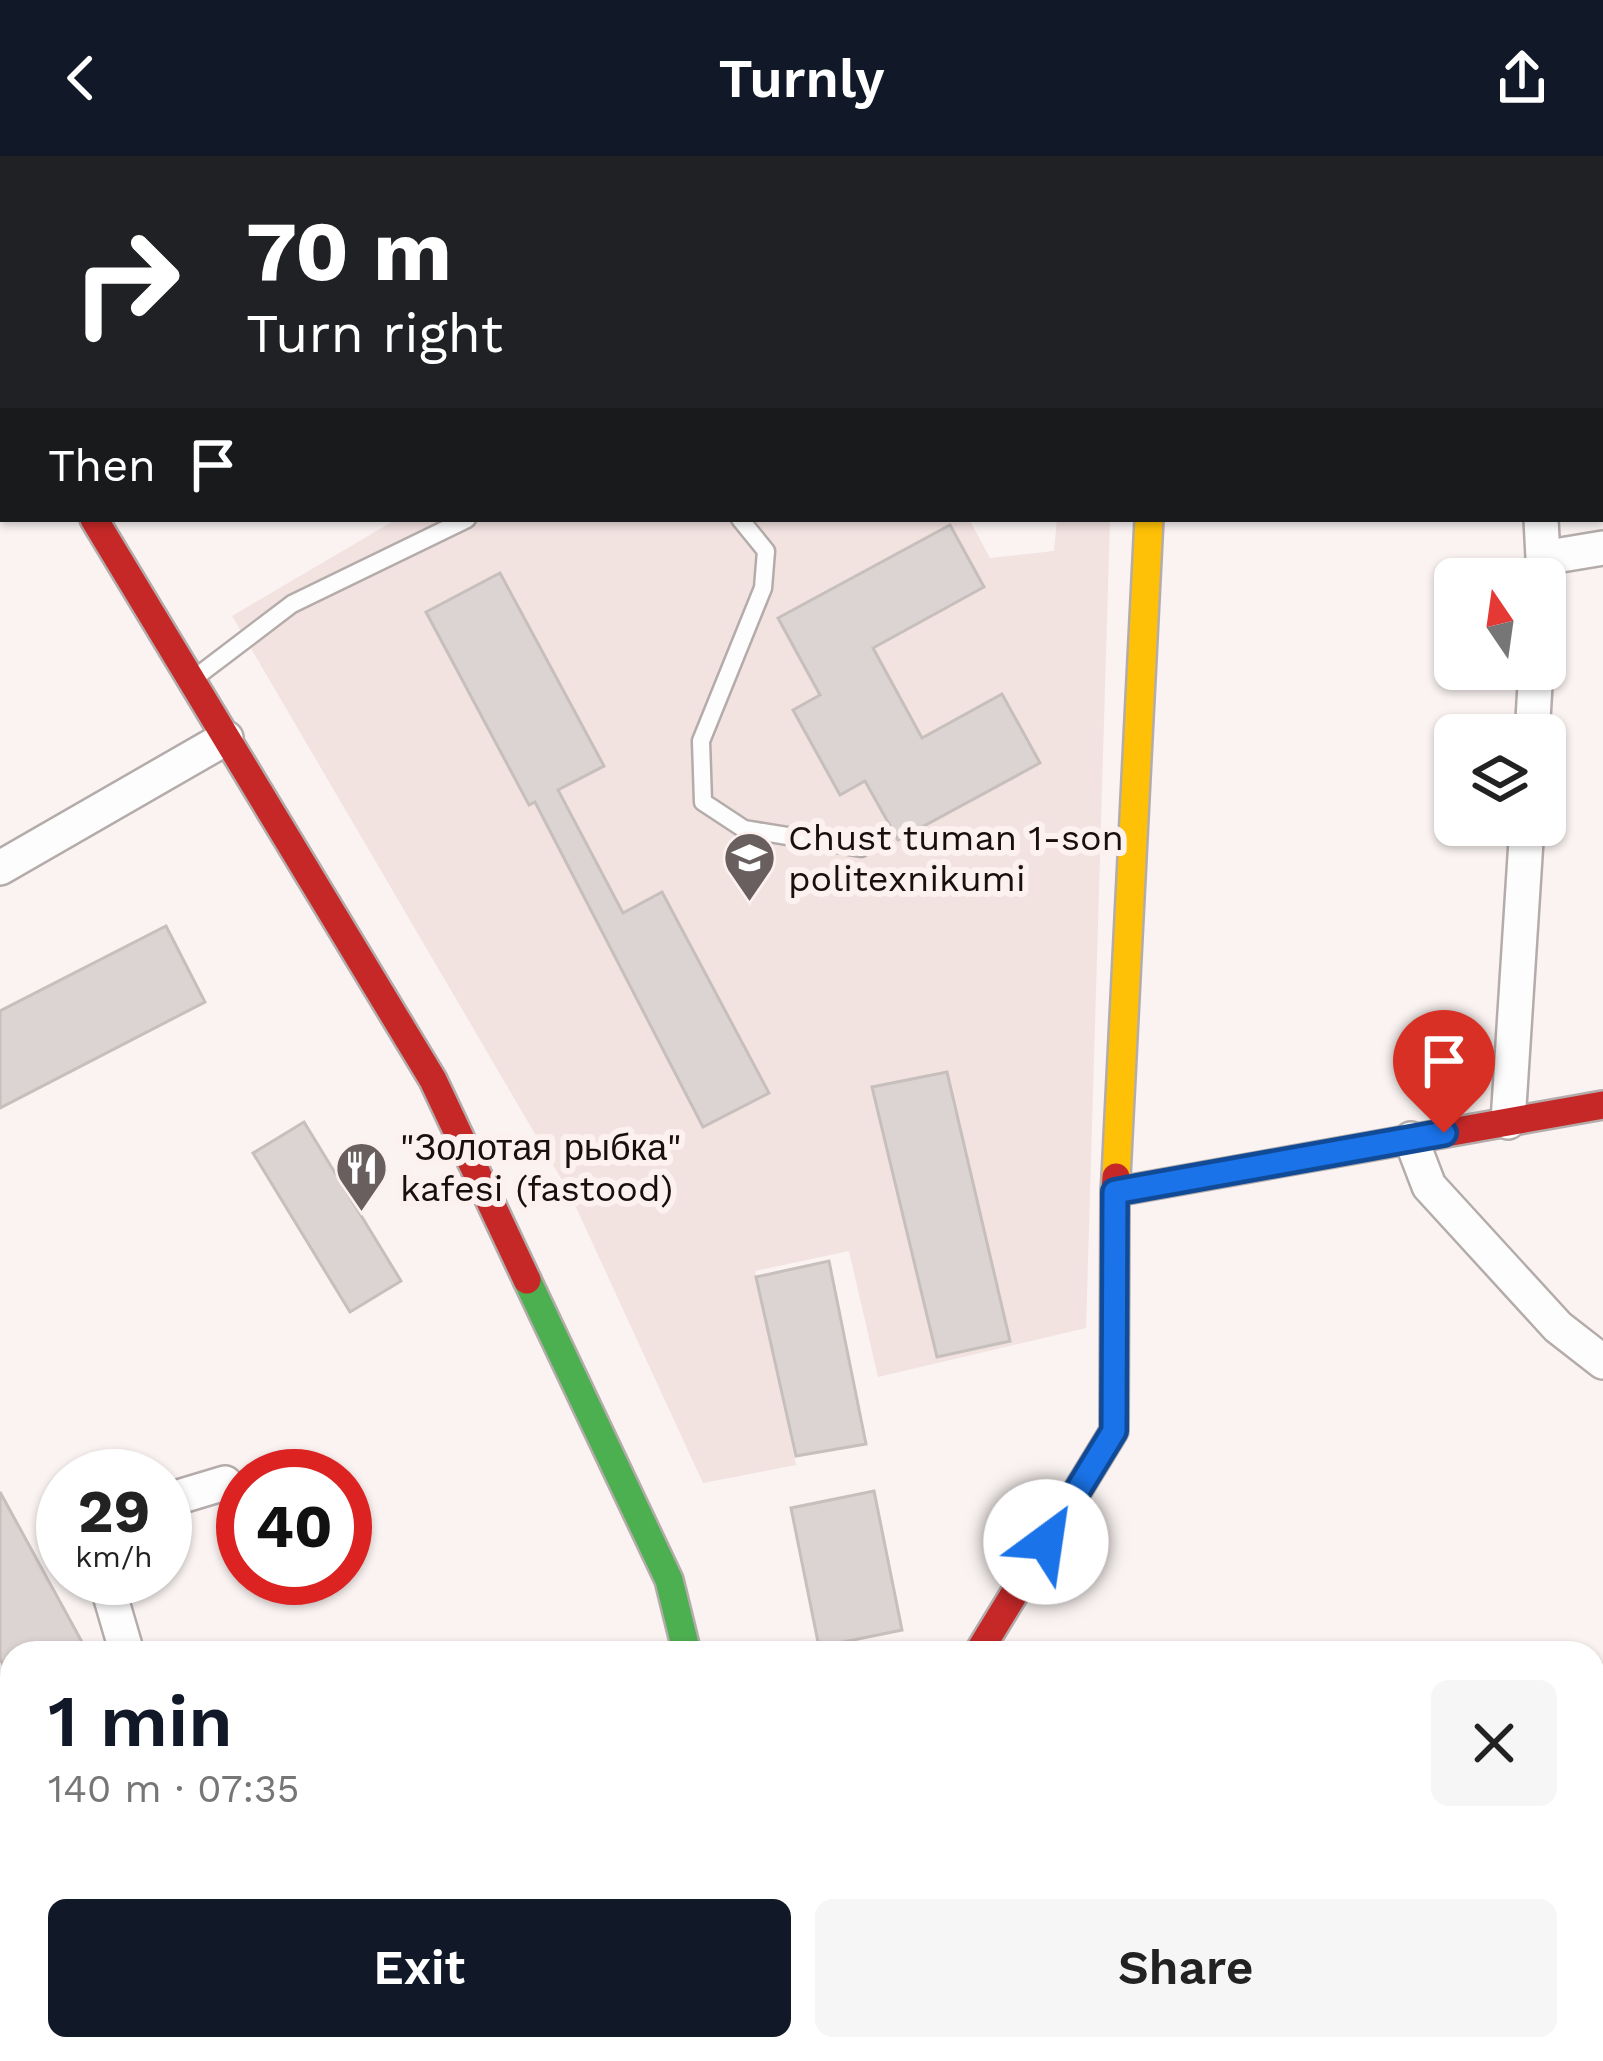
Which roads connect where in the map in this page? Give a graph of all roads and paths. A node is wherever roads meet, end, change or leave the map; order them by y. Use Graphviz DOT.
graph roads {
  1 [pos="96,522"];
  2 [pos="461,522"];
  3 [pos="743,522"];
  4 [pos="1149,522"];
  5 [pos="1541,522"];
  6 [pos="1603,548"];
  7 [pos="1542,558"];
  8 [pos="1566,560"];
  9 [pos="191,680"];
  10 [pos="226,738"];
  11 [pos="1526,846"];
  12 [pos="861,848"];
  13 [pos="0,868"];
  14 [pos="1603,1105"];
  15 [pos="1508,1122"];
  16 [pos="1411,1139"];
  17 [pos="1115,1192"];
  18 [pos="1603,1362"];
  19 [pos="113,1605"];
  20 [pos="123,1641"];
  21 [pos="684,1641"];
  22 [pos="985,1641"];
  1 -- 9 [label="street"];
  2 -- 9 [label="lane"];
  3 -- 12 [label="lane"];
  4 -- 17 [label="street"];
  5 -- 7 [label="street"];
  6 -- 8 [label="street"];
  9 -- 10 [label="street"];
  10 -- 13 [label="street"];
  10 -- 21 [label="street"];
  11 -- 15 [label="street"];
  14 -- 15 [label="street"];
  15 -- 16 [label="street"];
  16 -- 17 [label="street"];
  16 -- 18 [label="street"];
  17 -- 22 [label="street"];
  19 -- 20 [label="street"];
}
